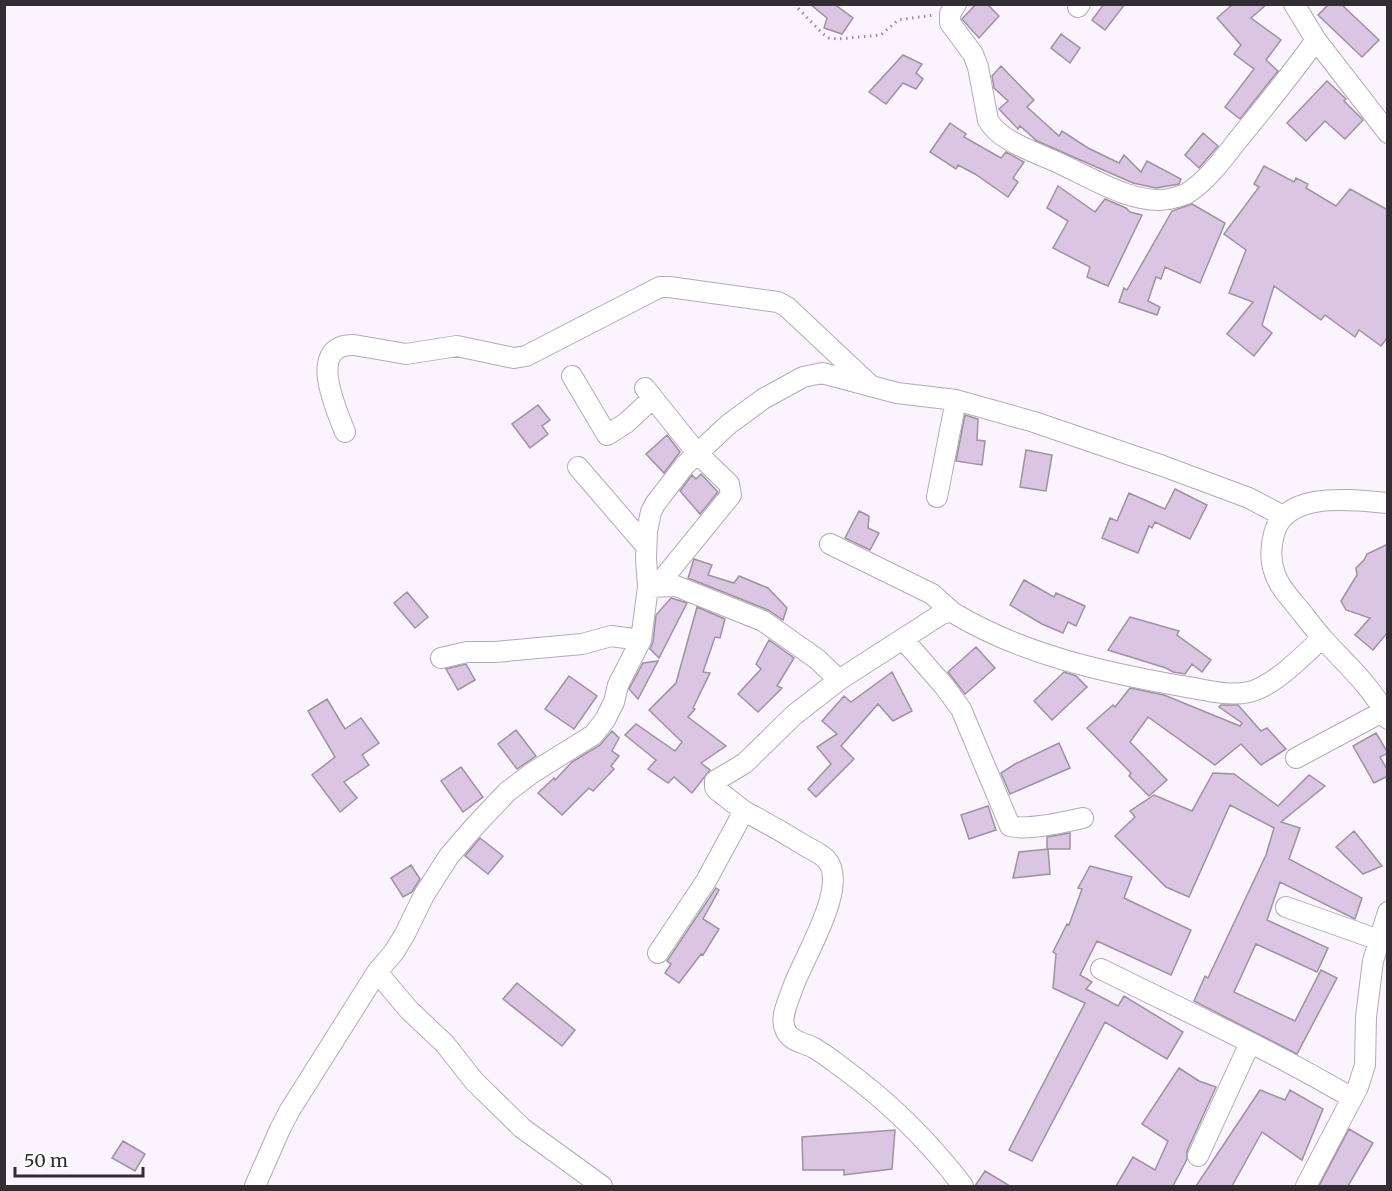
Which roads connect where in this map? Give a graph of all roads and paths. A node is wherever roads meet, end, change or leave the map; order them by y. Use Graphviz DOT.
graph roads {
  1 [pos="794,4"];
  2 [pos="1295,5"];
  3 [pos="953,9"];
  4 [pos="1316,40"];
  5 [pos="1388,134"];
  6 [pos="572,376"];
  7 [pos="872,386"];
  8 [pos="957,400"];
  9 [pos="345,432"];
  10 [pos="697,453"];
  11 [pos="578,467"];
  12 [pos="937,497"];
  13 [pos="1388,503"];
  14 [pos="1283,516"];
  15 [pos="830,544"];
  16 [pos="646,546"];
  17 [pos="653,587"];
  18 [pos="952,612"];
  19 [pos="1322,638"];
  20 [pos="903,639"];
  21 [pos="641,640"];
  22 [pos="441,658"];
  23 [pos="839,680"];
  24 [pos="1386,715"];
  25 [pos="1296,758"];
  26 [pos="744,811"];
  27 [pos="1083,818"];
  28 [pos="1286,907"];
  29 [pos="1388,912"];
  30 [pos="1379,940"];
  31 [pos="658,953"];
  32 [pos="1101,969"];
  33 [pos="376,972"];
  34 [pos="1250,1043"];
  35 [pos="1352,1098"];
  36 [pos="1198,1156"];
  37 [pos="255,1186"];
  38 [pos="602,1186"];
  39 [pos="963,1186"];
  40 [pos="1306,1186"];
  1 -- 3 [label="path"];
  2 -- 4 [label="street"];
  3 -- 4 [label="street"];
  4 -- 5 [label="street"];
  6 -- 10 [label="street"];
  7 -- 8 [label="street"];
  7 -- 9 [label="street"];
  7 -- 10 [label="street"];
  8 -- 12 [label="street"];
  8 -- 14 [label="street"];
  10 -- 16 [label="street"];
  10 -- 17 [label="street"];
  11 -- 16 [label="street"];
  13 -- 14 [label="street"];
  14 -- 19 [label="street"];
  15 -- 18 [label="street"];
  16 -- 17 [label="street"];
  17 -- 21 [label="street"];
  17 -- 23 [label="street"];
  18 -- 19 [label="street"];
  18 -- 20 [label="street"];
  19 -- 24 [label="street"];
  20 -- 23 [label="street"];
  20 -- 27 [label="street"];
  21 -- 22 [label="street"];
  21 -- 33 [label="street"];
  23 -- 26 [label="street"];
  24 -- 25 [label="street"];
  26 -- 31 [label="street"];
  26 -- 39 [label="street"];
  28 -- 30 [label="street"];
  29 -- 30 [label="street"];
  30 -- 35 [label="street"];
  32 -- 34 [label="street"];
  33 -- 37 [label="street"];
  33 -- 38 [label="street"];
  34 -- 35 [label="street"];
  34 -- 36 [label="street"];
  35 -- 40 [label="street"];
}
